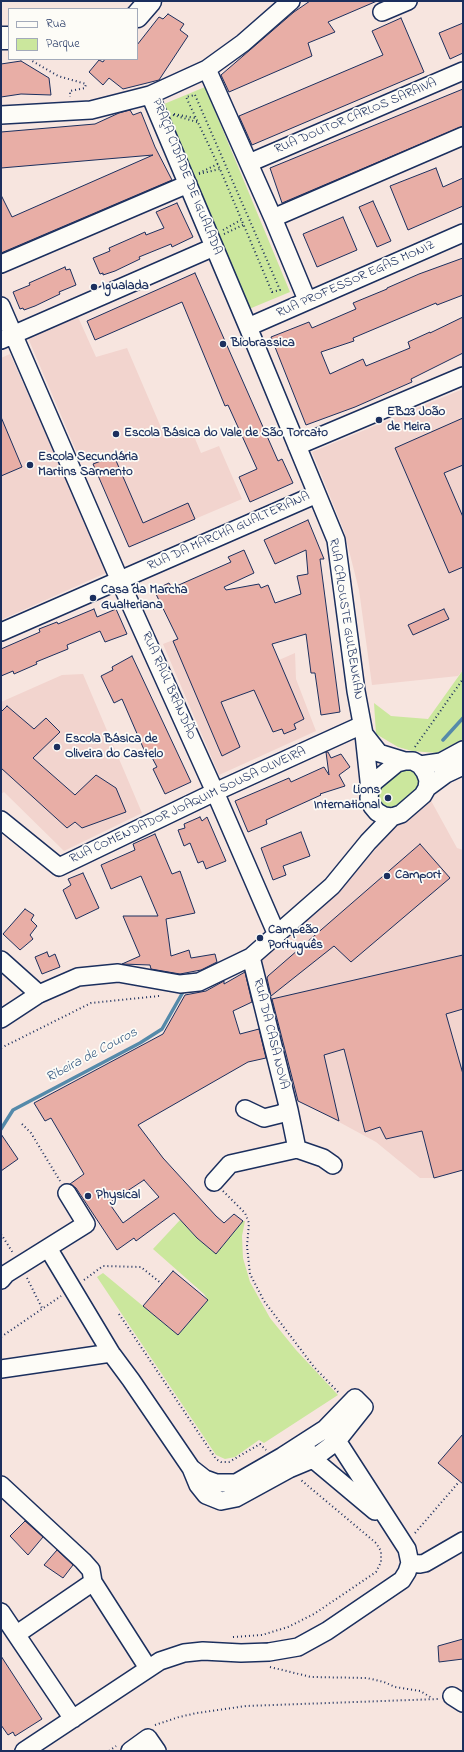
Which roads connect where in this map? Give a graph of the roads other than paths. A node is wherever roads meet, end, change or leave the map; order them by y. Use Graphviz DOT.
graph roads {
  1 [pos="150,1"];
  2 [pos="291,1"];
  3 [pos="408,1"];
  4 [pos="382,12"];
  5 [pos="138,15"];
  6 [pos="207,69"];
  7 [pos="463,72"];
  8 [pos="150,95"];
  9 [pos="1,115"];
  10 [pos="463,136"];
  11 [pos="249,163"];
  12 [pos="188,184"];
  13 [pos="274,218"];
  14 [pos="463,233"];
  15 [pos="214,247"];
  16 [pos="1,264"];
  17 [pos="307,300"];
  18 [pos="1,306"];
  19 [pos="248,327"];
  20 [pos="7,337"];
  21 [pos="463,376"];
  22 [pos="298,446"];
  23 [pos="317,494"];
  24 [pos="120,581"];
  25 [pos="1,632"];
  26 [pos="363,730"];
  27 [pos="458,758"];
  28 [pos="412,762"];
  29 [pos="427,788"];
  30 [pos="215,792"];
  31 [pos="371,798"];
  32 [pos="392,817"];
  33 [pos="1,820"];
  34 [pos="368,842"];
  35 [pos="277,935"];
  36 [pos="251,957"];
  37 [pos="1,960"];
  38 [pos="39,994"];
  39 [pos="4,1014"];
  40 [pos="245,1109"];
  41 [pos="289,1110"];
  42 [pos="297,1149"];
  43 [pos="333,1165"];
  44 [pos="214,1182"];
  45 [pos="67,1193"];
  46 [pos="48,1248"];
  47 [pos="1,1280"];
  48 [pos="111,1353"];
  49 [pos="1,1369"];
  50 [pos="325,1429"];
  51 [pos="337,1441"];
  52 [pos="303,1443"];
  53 [pos="313,1458"];
  54 [pos="190,1468"];
  55 [pos="1,1485"];
  56 [pos="389,1523"];
  57 [pos="463,1541"];
  58 [pos="410,1563"];
  59 [pos="93,1582"];
  60 [pos="1,1612"];
  61 [pos="17,1634"];
  62 [pos="148,1668"];
  63 [pos="73,1719"];
  64 [pos="126,1747"];
  65 [pos="24,1751"];
  66 [pos="158,1751"];
  1 -- 5 [label="main road"];
  2 -- 6 [label="street, PRAÇA CIDADE DE IGUALADA"];
  3 -- 4 [label="street"];
  6 -- 8 [label="street, PRAÇA CIDADE DE IGUALADA"];
  6 -- 11 [label="street"];
  7 -- 11 [label="street, RUA DOUTOR CARLOS SARAIVA"];
  8 -- 9 [label="street"];
  8 -- 12 [label="street, PRAÇA CIDADE DE IGUALADA"];
  10 -- 13 [label="street"];
  11 -- 13 [label="street"];
  12 -- 15 [label="street, PRAÇA CIDADE DE IGUALADA"];
  12 -- 16 [label="street"];
  13 -- 17 [label="street"];
  14 -- 17 [label="street, RUA PROFESSOR EGAS MONIZ"];
  15 -- 19 [label="street, PRAÇA CIDADE DE IGUALADA"];
  15 -- 20 [label="street"];
  17 -- 19 [label="street, RUA PROFESSOR EGAS MONIZ"];
  18 -- 20 [label="street, RUA RAÚL BRANDÃO"];
  19 -- 22 [label="street, RUA CALOUSTE GULBENKIAN"];
  20 -- 24 [label="street, RUA RAÚL BRANDÃO"];
  21 -- 22 [label="street"];
  22 -- 23 [label="street, RUA CALOUSTE GULBENKIAN"];
  23 -- 24 [label="street, RUA DA MARCHA GUALTERIANA"];
  23 -- 26 [label="street, RUA CALOUSTE GULBENKIAN"];
  24 -- 25 [label="street, RUA DA MARCHA GUALTERIANA"];
  24 -- 30 [label="street, RUA RAÚL BRANDÃO"];
  26 -- 28 [label="street, RUA CALOUSTE GULBENKIAN"];
  26 -- 30 [label="street, RUA COMENDADOR JOAQUIM SOUSA OLIVEIRA"];
  26 -- 31 [label="street, RUA CALOUSTE GULBENKIAN"];
  27 -- 28 [label="street"];
  27 -- 29 [label="street"];
  28 -- 29 [label="street"];
  28 -- 31 [label="street"];
  29 -- 32 [label="street"];
  30 -- 33 [label="street, RUA COMENDADOR JOAQUIM SOUSA OLIVEIRA"];
  30 -- 35 [label="street, RUA RAÚL BRANDÃO"];
  31 -- 32 [label="street"];
  31 -- 34 [label="street, RUA CALOUSTE GULBENKIAN"];
  32 -- 34 [label="street"];
  34 -- 35 [label="street"];
  35 -- 36 [label="street"];
  36 -- 38 [label="street"];
  36 -- 41 [label="street, RUA DA CASA NOVA"];
  37 -- 38 [label="street"];
  38 -- 39 [label="street"];
  40 -- 41 [label="street"];
  41 -- 42 [label="street, RUA DA CASA NOVA"];
  42 -- 43 [label="street"];
  42 -- 44 [label="street"];
  45 -- 46 [label="street"];
  46 -- 47 [label="street"];
  46 -- 48 [label="street"];
  48 -- 49 [label="street"];
  48 -- 54 [label="street"];
  50 -- 51 [label="street"];
  50 -- 51 [label="street"];
  50 -- 52 [label="street"];
  51 -- 53 [label="street"];
  51 -- 56 [label="street"];
  52 -- 53 [label="street"];
  52 -- 54 [label="street"];
  53 -- 54 [label="street"];
  53 -- 56 [label="street"];
  55 -- 59 [label="street"];
  56 -- 58 [label="street"];
  57 -- 58 [label="street"];
  58 -- 62 [label="street"];
  59 -- 61 [label="street"];
  59 -- 62 [label="street"];
  60 -- 61 [label="street"];
  61 -- 63 [label="street"];
  62 -- 63 [label="street"];
  63 -- 65 [label="street"];
  64 -- 66 [label="street"];
}
